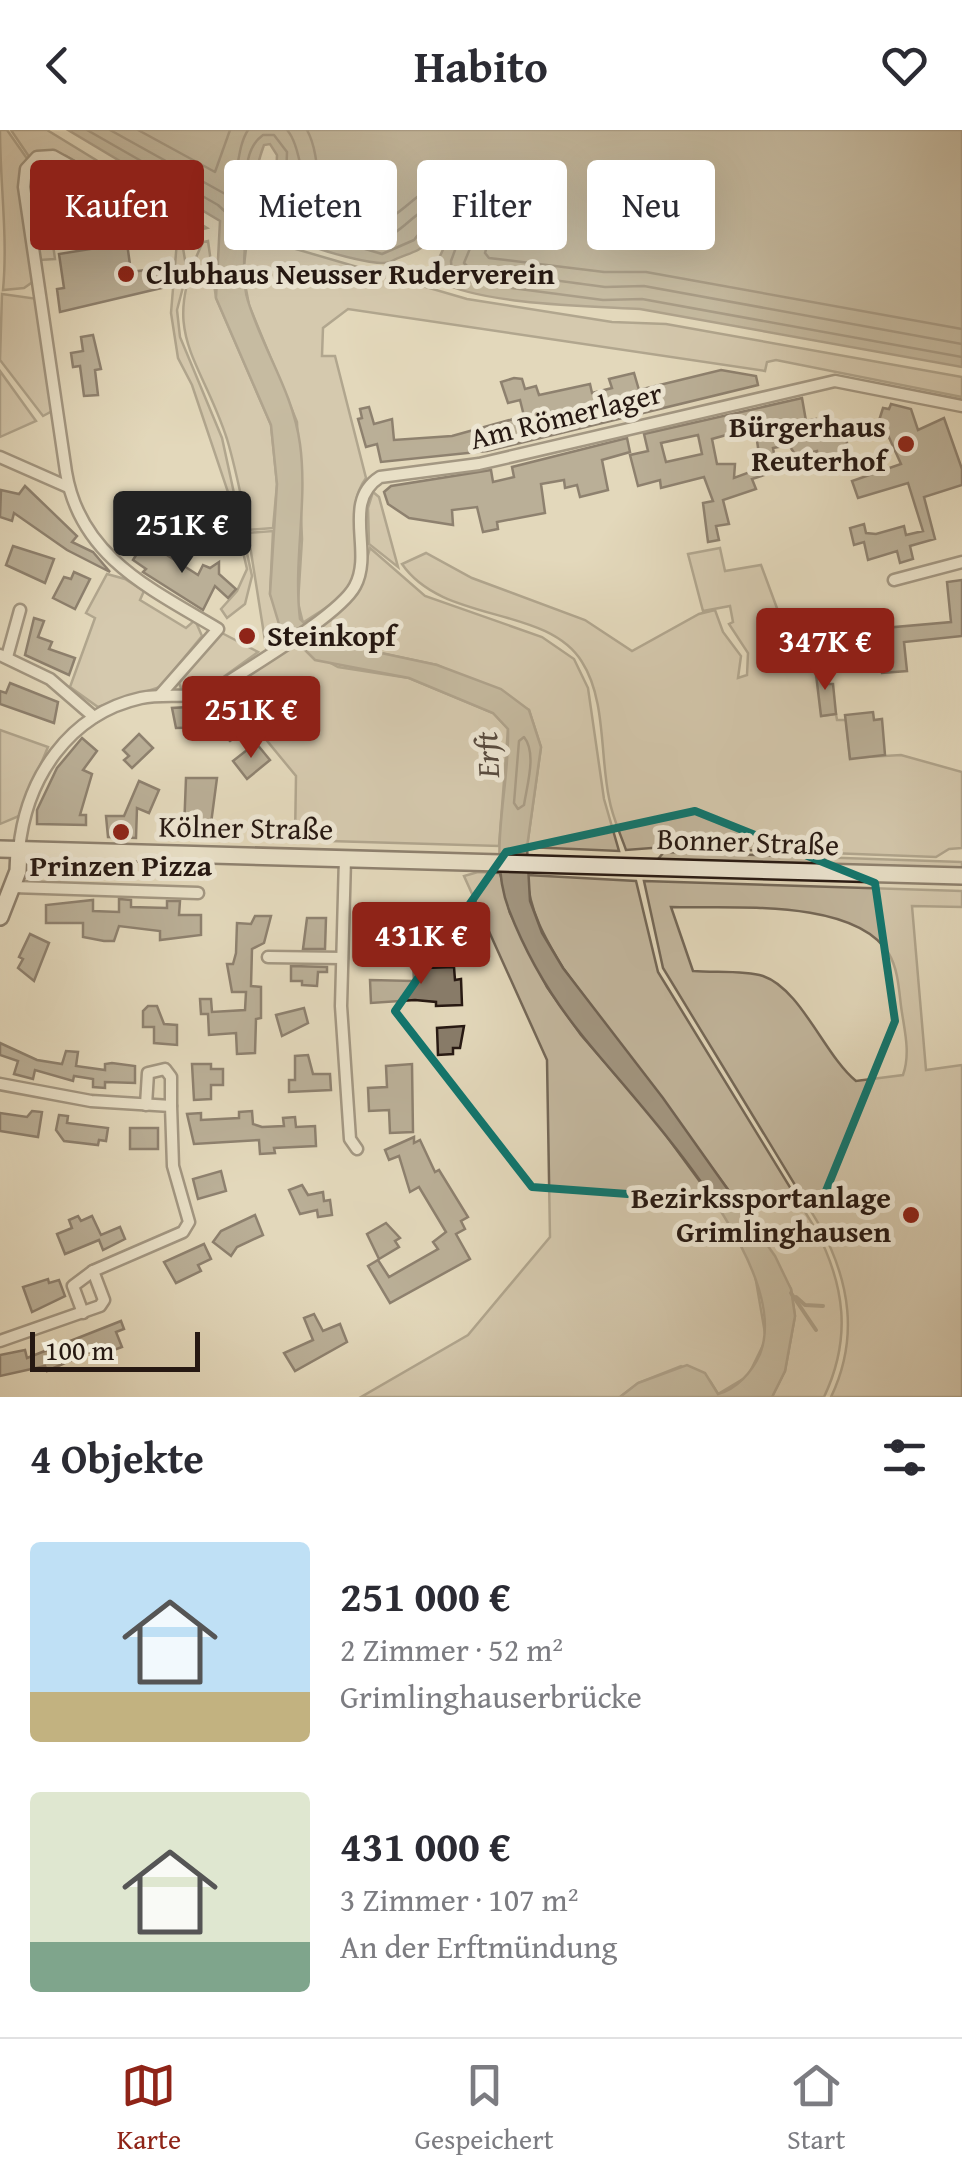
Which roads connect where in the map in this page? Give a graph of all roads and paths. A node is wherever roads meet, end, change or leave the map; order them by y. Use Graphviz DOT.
graph roads {
  1 [pos="34,160"];
  2 [pos="60,160"];
  3 [pos="30,165"];
  4 [pos="30,228"];
  5 [pos="33,250"];
  6 [pos="962,406"];
  7 [pos="0,457"];
  8 [pos="68,488"];
  9 [pos="962,562"];
  10 [pos="894,580"];
  11 [pos="20,610"];
  12 [pos="4,656"];
  13 [pos="160,695"];
  14 [pos="94,717"];
  15 [pos="0,850"];
  16 [pos="19,850"];
  17 [pos="345,858"];
  18 [pos="533,863"];
  19 [pos="962,876"];
  20 [pos="12,887"];
  21 [pos="198,893"];
  22 [pos="0,917"];
  23 [pos="268,957"];
  24 [pos="342,958"];
  25 [pos="0,1084"];
  26 [pos="146,1105"];
  27 [pos="170,1106"];
  28 [pos="357,1149"];
  29 [pos="93,1272"];
  30 [pos="83,1313"];
  31 [pos="0,1341"];
  1 -- 2 [label="street"];
  3 -- 4 [label="street"];
  5 -- 8 [label="street"];
  6 -- 13 [label="street, Am Römerlager"];
  7 -- 8 [label="street"];
  8 -- 13 [label="street"];
  9 -- 10 [label="street"];
  11 -- 12 [label="street"];
  12 -- 14 [label="street"];
  13 -- 14 [label="street"];
  14 -- 16 [label="street"];
  15 -- 16 [label="main road, Kölner Straße"];
  16 -- 17 [label="main road, Kölner Straße"];
  16 -- 20 [label="main road"];
  17 -- 18 [label="main road, Kölner Straße"];
  17 -- 24 [label="street"];
  18 -- 19 [label="main road, Bonner Straße"];
  20 -- 21 [label="street"];
  20 -- 22 [label="main road"];
  23 -- 24 [label="street"];
  24 -- 28 [label="street"];
  25 -- 26 [label="street"];
  26 -- 27 [label="street"];
  26 -- 27 [label="street"];
  27 -- 29 [label="street"];
  29 -- 30 [label="street"];
  29 -- 30 [label="street"];
  30 -- 31 [label="street"];
}
